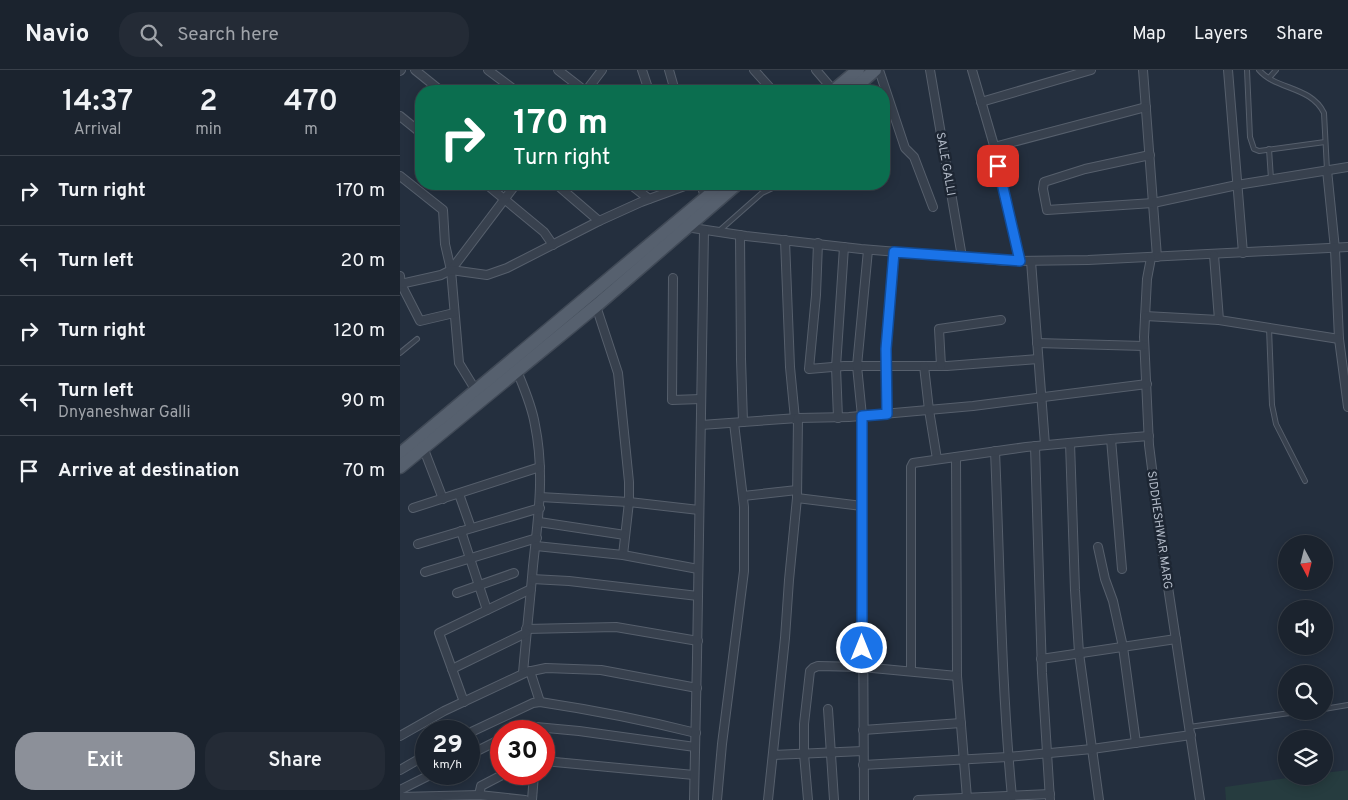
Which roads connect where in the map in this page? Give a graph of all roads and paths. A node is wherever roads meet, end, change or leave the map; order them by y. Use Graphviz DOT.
graph roads {
  1 [pos="414,70"];
  2 [pos="488,70"];
  3 [pos="558,70"];
  4 [pos="602,70"];
  5 [pos="642,70"];
  6 [pos="669,70"];
  7 [pos="754,70"];
  8 [pos="816,70"];
  9 [pos="858,70"];
  10 [pos="875,70"];
  11 [pos="879,70"];
  12 [pos="930,70"];
  13 [pos="972,70"];
  14 [pos="1091,70"];
  15 [pos="1143,70"];
  16 [pos="1228,70"];
  17 [pos="1247,70"];
  18 [pos="1260,70"];
  19 [pos="1276,70"];
  20 [pos="1269,78"];
  21 [pos="433,85"];
  22 [pos="508,85"];
  23 [pos="577,85"];
  24 [pos="590,85"];
  25 [pos="647,85"];
  26 [pos="673,85"];
  27 [pos="768,85"];
  28 [pos="828,85"];
  29 [pos="840,85"];
  30 [pos="858,85"];
  31 [pos="884,85"];
  32 [pos="981,102"];
  33 [pos="890,103"];
  34 [pos="1146,107"];
  35 [pos="400,116"];
  36 [pos="415,128"];
  37 [pos="1325,142"];
  38 [pos="994,147"];
  39 [pos="1269,149"];
  40 [pos="1150,155"];
  41 [pos="1348,167"];
  42 [pos="1326,170"];
  43 [pos="400,176"];
  44 [pos="1271,180"];
  45 [pos="1238,186"];
  46 [pos="415,188"];
  47 [pos="417,190"];
  48 [pos="494,190"];
  49 [pos="511,190"];
  50 [pos="563,190"];
  51 [pos="638,190"];
  52 [pos="668,190"];
  53 [pos="703,190"];
  54 [pos="714,190"];
  55 [pos="729,190"];
  56 [pos="768,190"];
  57 [pos="705,197"];
  58 [pos="505,198"];
  59 [pos="649,199"];
  60 [pos="1153,202"];
  61 [pos="933,206"];
  62 [pos="599,221"];
  63 [pos="686,227"];
  64 [pos="704,230"];
  65 [pos="717,232"];
  66 [pos="740,235"];
  67 [pos="785,240"];
  68 [pos="818,243"];
  69 [pos="553,245"];
  70 [pos="844,247"];
  71 [pos="1348,247"];
  72 [pos="1335,249"];
  73 [pos="868,250"];
  74 [pos="894,252"];
  75 [pos="1243,253"];
  76 [pos="1214,255"];
  77 [pos="962,257"];
  78 [pos="1154,257"];
  79 [pos="1020,261"];
  80 [pos="1031,261"];
  81 [pos="452,270"];
  82 [pos="673,278"];
  83 [pos="400,282"];
  84 [pos="596,306"];
  85 [pos="454,314"];
  86 [pos="1145,316"];
  87 [pos="1001,320"];
  88 [pos="1219,320"];
  89 [pos="1269,328"];
  90 [pos="417,339"];
  91 [pos="1339,339"];
  92 [pos="1037,343"];
  93 [pos="1144,346"];
  94 [pos="400,353"];
  95 [pos="1038,359"];
  96 [pos="858,366"];
  97 [pos="886,366"];
  98 [pos="924,366"];
  99 [pos="941,366"];
  100 [pos="836,367"];
  101 [pos="517,371"];
  102 [pos="1147,384"];
  103 [pos="479,395"];
  104 [pos="1040,397"];
  105 [pos="701,399"];
  106 [pos="1348,407"];
  107 [pos="929,410"];
  108 [pos="887,414"];
  109 [pos="862,416"];
  110 [pos="797,418"];
  111 [pos="838,418"];
  112 [pos="744,422"];
  113 [pos="734,423"];
  114 [pos="701,425"];
  115 [pos="1149,436"];
  116 [pos="1111,439"];
  117 [pos="1070,443"];
  118 [pos="1045,445"];
  119 [pos="1035,446"];
  120 [pos="423,447"];
  121 [pos="995,451"];
  122 [pos="400,454"];
  123 [pos="956,456"];
  124 [pos="937,459"];
  125 [pos="400,467"];
  126 [pos="540,467"];
  127 [pos="1305,481"];
  128 [pos="459,494"];
  129 [pos="797,494"];
  130 [pos="743,496"];
  131 [pos="540,497"];
  132 [pos="443,499"];
  133 [pos="629,502"];
  134 [pos="862,506"];
  135 [pos="413,508"];
  136 [pos="540,508"];
  137 [pos="699,510"];
  138 [pos="539,522"];
  139 [pos="471,528"];
  140 [pos="462,531"];
  141 [pos="625,535"];
  142 [pos="537,538"];
  143 [pos="418,544"];
  144 [pos="536,546"];
  145 [pos="1098,547"];
  146 [pos="623,555"];
  147 [pos="470,558"];
  148 [pos="698,569"];
  149 [pos="1122,569"];
  150 [pos="424,572"];
  151 [pos="514,573"];
  152 [pos="532,580"];
  153 [pos="479,585"];
  154 [pos="531,589"];
  155 [pos="457,592"];
  156 [pos="698,596"];
  157 [pos="487,610"];
  158 [pos="526,631"];
  159 [pos="1176,639"];
  160 [pos="698,641"];
  161 [pos="1123,647"];
  162 [pos="1079,653"];
  163 [pos="1041,659"];
  164 [pos="862,667"];
  165 [pos="452,669"];
  166 [pos="911,671"];
  167 [pos="527,672"];
  168 [pos="957,676"];
  169 [pos="697,688"];
  170 [pos="464,702"];
  171 [pos="540,702"];
  172 [pos="1348,706"];
  173 [pos="1333,708"];
  174 [pos="828,710"];
  175 [pos="1278,716"];
  176 [pos="961,723"];
  177 [pos="480,728"];
  178 [pos="555,730"];
  179 [pos="863,730"];
  180 [pos="1190,731"];
  181 [pos="696,733"];
  182 [pos="400,736"];
  183 [pos="1136,743"];
  184 [pos="695,747"];
  185 [pos="1092,749"];
  186 [pos="863,751"];
  187 [pos="831,753"];
  188 [pos="1047,753"];
  189 [pos="804,754"];
  190 [pos="773,755"];
  191 [pos="1008,757"];
  192 [pos="964,759"];
  193 [pos="415,762"];
  194 [pos="555,762"];
  195 [pos="863,765"];
  196 [pos="400,770"];
  197 [pos="694,775"];
  198 [pos="490,781"];
  199 [pos="415,782"];
  200 [pos="533,785"];
  201 [pos="400,790"];
  202 [pos="479,795"];
  203 [pos="400,797"];
  204 [pos="1012,797"];
  205 [pos="1050,797"];
  206 [pos="967,798"];
  207 [pos="525,800"];
  208 [pos="532,800"];
  209 [pos="694,800"];
  210 [pos="717,800"];
  211 [pos="768,800"];
  212 [pos="808,800"];
  213 [pos="834,800"];
  214 [pos="864,800"];
  215 [pos="918,800"];
  216 [pos="1099,800"];
  217 [pos="1200,800"];
  1 -- 21 [label="street"];
  2 -- 22 [label="street"];
  3 -- 23 [label="street"];
  4 -- 24 [label="street"];
  5 -- 25 [label="street"];
  6 -- 26 [label="street"];
  7 -- 27 [label="street"];
  8 -- 28 [label="street"];
  9 -- 29 [label="main road"];
  10 -- 30 [label="main road"];
  11 -- 31 [label="street"];
  12 -- 77 [label="street, SALE GALLI"];
  13 -- 32 [label="street"];
  14 -- 32 [label="street"];
  15 -- 34 [label="street, SIDDHESHWAR MARG"];
  16 -- 45 [label="street"];
  17 -- 39 [label="lane"];
  18 -- 20 [label="lane"];
  19 -- 20 [label="lane"];
  20 -- 37 [label="lane"];
  32 -- 38 [label="street"];
  33 -- 61 [label="street"];
  34 -- 38 [label="street"];
  34 -- 40 [label="street, SIDDHESHWAR MARG"];
  35 -- 36 [label="street"];
  37 -- 39 [label="lane"];
  37 -- 42 [label="lane"];
  38 -- 79 [label="street"];
  39 -- 44 [label="lane"];
  40 -- 60 [label="street, SIDDHESHWAR MARG"];
  40 -- 60 [label="street"];
  41 -- 42 [label="street"];
  42 -- 44 [label="street"];
  42 -- 72 [label="street"];
  43 -- 46 [label="street"];
  44 -- 45 [label="street"];
  45 -- 60 [label="street"];
  45 -- 75 [label="street"];
  47 -- 81 [label="street"];
  48 -- 58 [label="street"];
  49 -- 58 [label="street"];
  50 -- 62 [label="street"];
  51 -- 59 [label="street"];
  52 -- 59 [label="street"];
  53 -- 57 [label="street"];
  54 -- 57 [label="main road"];
  55 -- 63 [label="main road"];
  56 -- 65 [label="lane"];
  57 -- 103 [label="main road"];
  58 -- 69 [label="street"];
  58 -- 81 [label="street"];
  59 -- 62 [label="street"];
  60 -- 78 [label="street, SIDDHESHWAR MARG"];
  62 -- 69 [label="street"];
  63 -- 64 [label="street"];
  63 -- 84 [label="main road"];
  64 -- 65 [label="street"];
  64 -- 105 [label="street"];
  65 -- 66 [label="street"];
  66 -- 67 [label="street"];
  66 -- 112 [label="street"];
  67 -- 68 [label="street"];
  67 -- 110 [label="street"];
  68 -- 70 [label="street"];
  68 -- 100 [label="street"];
  69 -- 81 [label="street"];
  70 -- 73 [label="street"];
  70 -- 100 [label="street"];
  71 -- 72 [label="street"];
  72 -- 75 [label="street"];
  72 -- 91 [label="street"];
  73 -- 74 [label="street"];
  73 -- 96 [label="street"];
  74 -- 77 [label="street"];
  74 -- 97 [label="street"];
  75 -- 76 [label="street"];
  76 -- 78 [label="street"];
  76 -- 88 [label="street"];
  77 -- 79 [label="street"];
  78 -- 80 [label="street"];
  78 -- 86 [label="street, SIDDHESHWAR MARG"];
  79 -- 80 [label="street"];
  80 -- 92 [label="street"];
  81 -- 83 [label="street"];
  81 -- 85 [label="street"];
  82 -- 105 [label="street"];
  83 -- 85 [label="street"];
  84 -- 101 [label="main road"];
  84 -- 133 [label="street"];
  85 -- 103 [label="street"];
  86 -- 88 [label="street"];
  86 -- 93 [label="street, SIDDHESHWAR MARG"];
  87 -- 99 [label="street"];
  88 -- 89 [label="street"];
  89 -- 91 [label="street"];
  89 -- 127 [label="lane"];
  90 -- 94 [label="lane"];
  91 -- 106 [label="street"];
  92 -- 93 [label="street"];
  92 -- 95 [label="street"];
  93 -- 102 [label="street, SIDDHESHWAR MARG"];
  95 -- 99 [label="street"];
  95 -- 104 [label="street"];
  96 -- 97 [label="street"];
  96 -- 100 [label="street"];
  96 -- 109 [label="street"];
  97 -- 98 [label="street"];
  97 -- 108 [label="street"];
  98 -- 99 [label="street"];
  98 -- 107 [label="street"];
  100 -- 111 [label="street"];
  101 -- 103 [label="main road"];
  101 -- 126 [label="street"];
  102 -- 104 [label="street"];
  102 -- 115 [label="street, SIDDHESHWAR MARG"];
  103 -- 120 [label="main road"];
  103 -- 122 [label="main road"];
  104 -- 107 [label="street"];
  104 -- 118 [label="street"];
  105 -- 114 [label="street"];
  107 -- 108 [label="street"];
  107 -- 124 [label="street"];
  108 -- 109 [label="street"];
  109 -- 111 [label="street"];
  109 -- 134 [label="street"];
  110 -- 111 [label="street"];
  110 -- 112 [label="street"];
  110 -- 129 [label="street"];
  112 -- 113 [label="street"];
  113 -- 114 [label="street"];
  113 -- 130 [label="street"];
  114 -- 137 [label="street"];
  115 -- 116 [label="street"];
  115 -- 159 [label="street, SIDDHESHWAR MARG"];
  116 -- 117 [label="street"];
  116 -- 149 [label="street"];
  117 -- 118 [label="street"];
  117 -- 162 [label="street"];
  118 -- 119 [label="street"];
  119 -- 121 [label="street"];
  119 -- 163 [label="street"];
  120 -- 125 [label="main road"];
  120 -- 132 [label="street"];
  121 -- 123 [label="street"];
  121 -- 191 [label="street"];
  123 -- 124 [label="street"];
  123 -- 168 [label="street"];
  124 -- 166 [label="street"];
  126 -- 128 [label="street"];
  126 -- 131 [label="street"];
  128 -- 132 [label="street"];
  128 -- 139 [label="street"];
  129 -- 130 [label="street"];
  129 -- 134 [label="street"];
  129 -- 190 [label="street"];
  130 -- 210 [label="street"];
  131 -- 133 [label="street"];
  131 -- 136 [label="street"];
  132 -- 135 [label="street"];
  133 -- 137 [label="street"];
  133 -- 141 [label="street"];
  134 -- 164 [label="street"];
  136 -- 138 [label="street"];
  136 -- 139 [label="street"];
  137 -- 148 [label="street"];
  138 -- 141 [label="street"];
  138 -- 142 [label="street"];
  139 -- 140 [label="street"];
  140 -- 143 [label="street"];
  140 -- 147 [label="street"];
  141 -- 146 [label="street"];
  142 -- 144 [label="street"];
  142 -- 147 [label="street"];
  144 -- 146 [label="street"];
  144 -- 152 [label="street"];
  145 -- 161 [label="street"];
  146 -- 148 [label="street"];
  147 -- 150 [label="street"];
  147 -- 153 [label="street"];
  148 -- 156 [label="street"];
  151 -- 153 [label="street"];
  152 -- 154 [label="street"];
  152 -- 156 [label="street"];
  153 -- 155 [label="street"];
  153 -- 157 [label="street"];
  154 -- 157 [label="street"];
  154 -- 158 [label="street"];
  156 -- 160 [label="street"];
  157 -- 165 [label="street"];
  158 -- 160 [label="street"];
  158 -- 165 [label="street"];
  158 -- 167 [label="street"];
  159 -- 161 [label="street"];
  159 -- 180 [label="street, SIDDHESHWAR MARG"];
  160 -- 169 [label="street"];
  161 -- 162 [label="street"];
  161 -- 183 [label="street"];
  162 -- 163 [label="street"];
  162 -- 185 [label="street"];
  163 -- 188 [label="street"];
  164 -- 166 [label="street"];
  164 -- 179 [label="street"];
  164 -- 189 [label="street"];
  165 -- 170 [label="street"];
  166 -- 168 [label="street"];
  167 -- 169 [label="street"];
  167 -- 170 [label="street"];
  167 -- 171 [label="street"];
  168 -- 176 [label="street"];
  169 -- 181 [label="street"];
  170 -- 182 [label="street"];
  171 -- 177 [label="street"];
  171 -- 181 [label="street"];
  172 -- 173 [label="lane"];
  174 -- 187 [label="street"];
  175 -- 180 [label="lane"];
  176 -- 179 [label="street"];
  176 -- 192 [label="street"];
  178 -- 184 [label="street"];
  179 -- 186 [label="street"];
  180 -- 183 [label="street"];
  180 -- 217 [label="street, SIDDHESHWAR MARG"];
  181 -- 184 [label="street"];
  183 -- 185 [label="street"];
  184 -- 197 [label="street"];
  185 -- 188 [label="street"];
  185 -- 216 [label="street"];
  186 -- 187 [label="street"];
  186 -- 195 [label="street"];
  187 -- 189 [label="street"];
  187 -- 213 [label="street"];
  188 -- 191 [label="street"];
  188 -- 205 [label="street"];
  189 -- 190 [label="street"];
  189 -- 212 [label="street"];
  190 -- 211 [label="street"];
  191 -- 192 [label="street"];
  191 -- 204 [label="street"];
  192 -- 195 [label="street"];
  192 -- 206 [label="street"];
  193 -- 196 [label="street"];
  194 -- 197 [label="street"];
  195 -- 214 [label="street"];
  197 -- 209 [label="street"];
  198 -- 202 [label="street"];
  199 -- 201 [label="street"];
  200 -- 208 [label="street"];
  202 -- 203 [label="street"];
  202 -- 207 [label="street"];
  204 -- 205 [label="street"];
  204 -- 206 [label="street"];
  206 -- 215 [label="street"];
}
